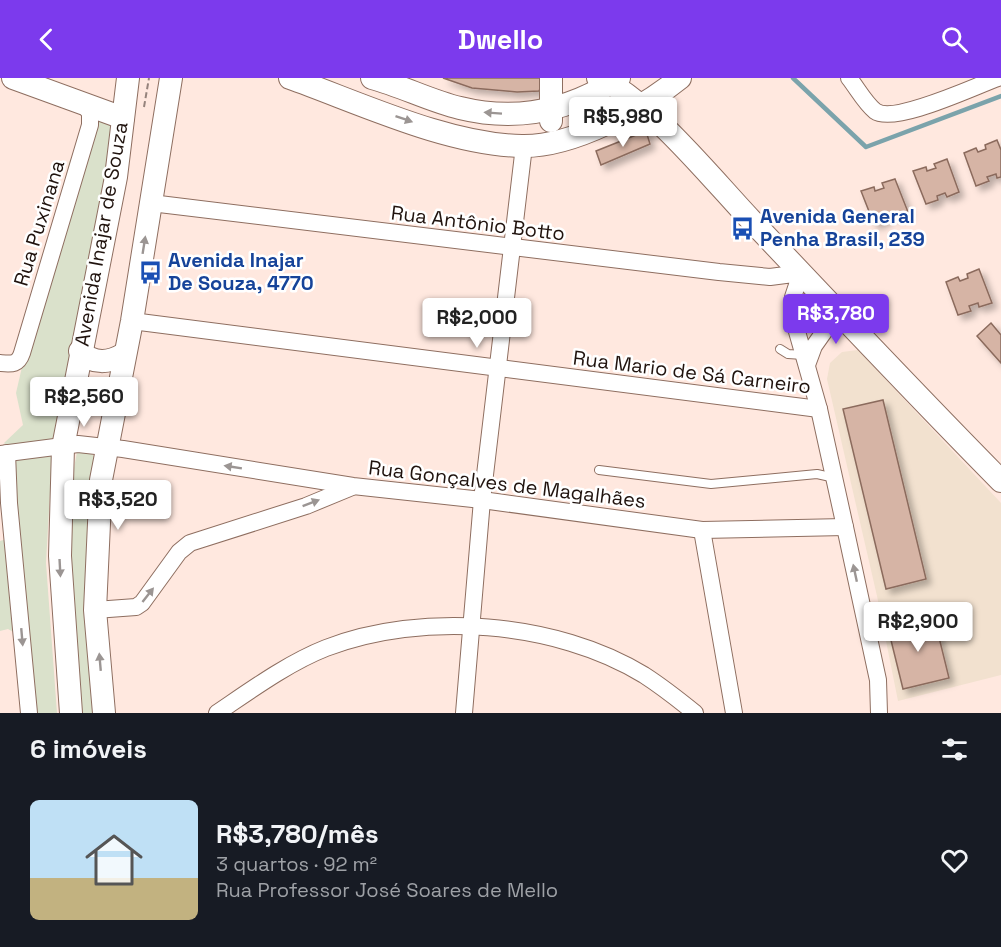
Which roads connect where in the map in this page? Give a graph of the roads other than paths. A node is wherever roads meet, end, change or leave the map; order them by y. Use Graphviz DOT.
graph roads {
  1 [pos="13,78"];
  2 [pos="128,78"];
  3 [pos="171,78"];
  4 [pos="290,78"];
  5 [pos="551,78"];
  6 [pos="680,78"];
  7 [pos="849,78"];
  8 [pos="998,78"];
  9 [pos="374,79"];
  10 [pos="610,80"];
  11 [pos="363,104"];
  12 [pos="85,106"];
  13 [pos="640,107"];
  14 [pos="551,110"];
  15 [pos="123,118"];
  16 [pos="551,142"];
  17 [pos="524,146"];
  18 [pos="151,203"];
  19 [pos="513,248"];
  20 [pos="801,273"];
  21 [pos="838,312"];
  22 [pos="132,321"];
  23 [pos="80,351"];
  24 [pos="124,354"];
  25 [pos="804,355"];
  26 [pos="0,363"];
  27 [pos="498,369"];
  28 [pos="819,409"];
  29 [pos="63,447"];
  30 [pos="107,447"];
  31 [pos="4,454"];
  32 [pos="599,470"];
  33 [pos="833,471"];
  34 [pos="817,474"];
  35 [pos="1001,481"];
  36 [pos="352,486"];
  37 [pos="482,500"];
  38 [pos="4,508"];
  39 [pos="845,527"];
  40 [pos="702,530"];
  41 [pos="95,610"];
  42 [pos="470,626"];
  43 [pos="28,713"];
  44 [pos="71,713"];
  45 [pos="104,713"];
  46 [pos="217,713"];
  47 [pos="464,713"];
  48 [pos="695,713"];
  49 [pos="734,713"];
  50 [pos="879,713"];
  1 -- 12 [label="main road"];
  2 -- 15 [label="main road, Avenida Inajar de Souza"];
  3 -- 18 [label="main road"];
  4 -- 11 [label="main road"];
  5 -- 14 [label="main road"];
  6 -- 13 [label="main road"];
  7 -- 8 [label="street"];
  9 -- 11 [label="main road"];
  14 -- 9 [label="main road, one-way"];
  10 -- 13 [label="main road"];
  10 -- 14 [label="main road"];
  11 -- 17 [label="main road, one-way"];
  12 -- 15 [label="main road"];
  12 -- 26 [label="street, Rua Puxinana"];
  13 -- 16 [label="main road"];
  13 -- 20 [label="main road"];
  14 -- 16 [label="main road"];
  15 -- 23 [label="main road, Avenida Inajar de Souza"];
  16 -- 17 [label="main road"];
  17 -- 19 [label="street"];
  18 -- 19 [label="street, Rua Antônio Botto"];
  22 -- 18 [label="main road, one-way"];
  19 -- 20 [label="street, Rua Antônio Botto"];
  19 -- 27 [label="street"];
  20 -- 21 [label="main road"];
  20 -- 25 [label="street"];
  21 -- 25 [label="street"];
  21 -- 35 [label="main road"];
  22 -- 24 [label="main road"];
  22 -- 27 [label="street, Rua Mario de Sá Carneiro"];
  23 -- 24 [label="main road"];
  23 -- 29 [label="main road, Avenida Inajar de Souza"];
  24 -- 30 [label="main road"];
  25 -- 28 [label="street"];
  27 -- 28 [label="street, Rua Mario de Sá Carneiro"];
  27 -- 37 [label="street"];
  28 -- 33 [label="street"];
  29 -- 30 [label="street"];
  29 -- 31 [label="street"];
  29 -- 44 [label="main road, Avenida Inajar de Souza, one-way"];
  36 -- 30 [label="street, one-way"];
  30 -- 41 [label="main road"];
  31 -- 38 [label="street"];
  32 -- 34 [label="lane"];
  33 -- 34 [label="lane"];
  33 -- 34 [label="lane"];
  33 -- 39 [label="street"];
  36 -- 37 [label="street, Rua Gonçalves de Magalhães"];
  41 -- 36 [label="street, Rua Gonçalves de Magalhães, one-way"];
  37 -- 40 [label="street, Rua Gonçalves de Magalhães"];
  37 -- 42 [label="street"];
  38 -- 43 [label="street, one-way"];
  39 -- 40 [label="street, Rua Gonçalves de Magalhães"];
  50 -- 39 [label="street, one-way"];
  40 -- 49 [label="street"];
  45 -- 41 [label="main road, one-way"];
  42 -- 46 [label="street"];
  42 -- 47 [label="street"];
  42 -- 48 [label="street"];
}
